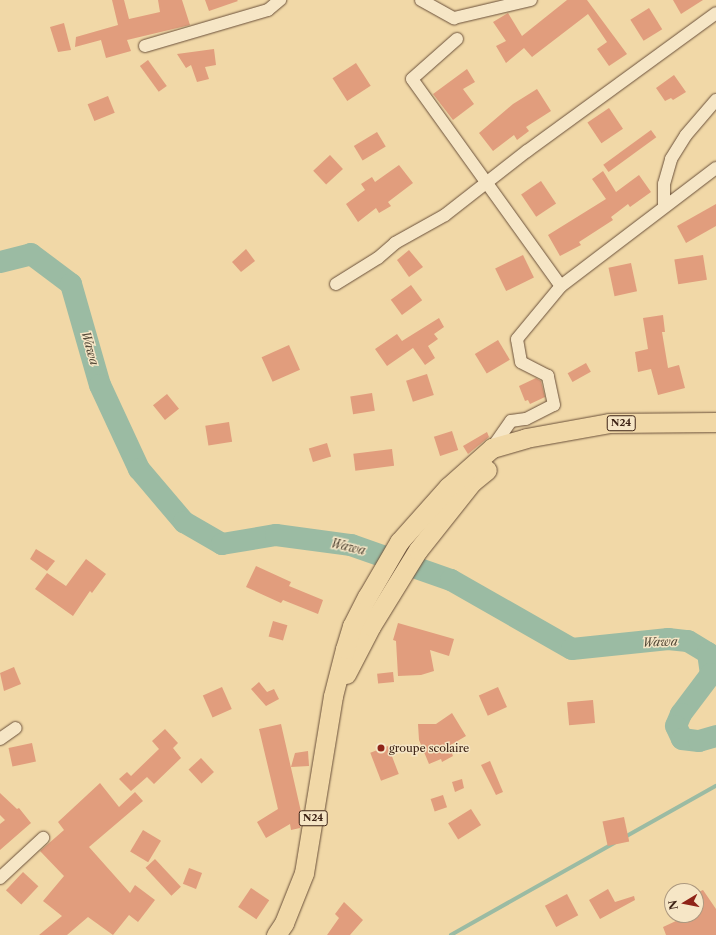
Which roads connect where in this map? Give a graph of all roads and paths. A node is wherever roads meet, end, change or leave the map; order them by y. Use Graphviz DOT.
graph roads {
  1 [pos="280,0"];
  2 [pos="421,0"];
  3 [pos="531,0"];
  4 [pos="716,13"];
  5 [pos="457,39"];
  6 [pos="145,46"];
  7 [pos="716,100"];
  8 [pos="716,168"];
  9 [pos="487,185"];
  10 [pos="664,206"];
  11 [pos="336,284"];
  12 [pos="561,286"];
  13 [pos="716,422"];
  14 [pos="526,438"];
  15 [pos="492,448"];
  16 [pos="333,696"];
  17 [pos="16,728"];
  18 [pos="0,739"];
  19 [pos="43,838"];
  20 [pos="0,878"];
  21 [pos="276,935"];
  1 -- 6 [label="street"];
  2 -- 3 [label="street"];
  4 -- 9 [label="street"];
  5 -- 9 [label="street"];
  7 -- 10 [label="street"];
  8 -- 10 [label="street"];
  9 -- 11 [label="street"];
  9 -- 12 [label="street"];
  10 -- 12 [label="street"];
  12 -- 15 [label="street"];
  13 -- 14 [label="main road, N24"];
  14 -- 15 [label="main road, N24"];
  14 -- 16 [label="main road, N24"];
  15 -- 16 [label="main road, N24"];
  16 -- 21 [label="main road, N24"];
  17 -- 18 [label="street"];
  19 -- 20 [label="street"];
}
